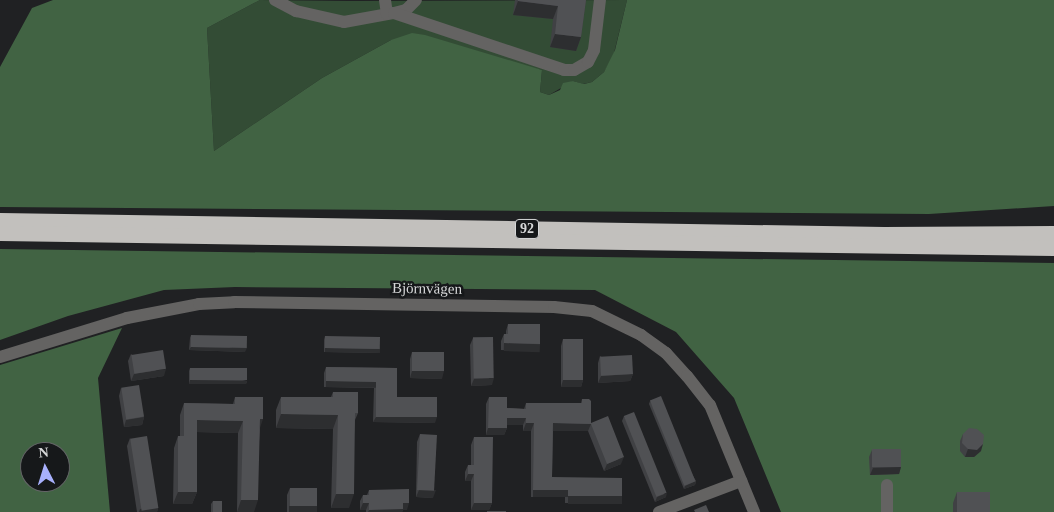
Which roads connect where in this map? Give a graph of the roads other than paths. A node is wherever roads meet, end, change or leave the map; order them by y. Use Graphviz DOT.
graph roads {
  1 [pos="275,0"];
  2 [pos="385,0"];
  3 [pos="416,0"];
  4 [pos="600,0"];
  5 [pos="390,14"];
  6 [pos="0,220"];
  7 [pos="0,233"];
  8 [pos="1054,233"];
  9 [pos="1054,248"];
  10 [pos="0,357"];
  11 [pos="741,481"];
  12 [pos="887,485"];
  13 [pos="659,512"];
  14 [pos="754,512"];
  15 [pos="887,512"];
  1 -- 5 [label="street"];
  2 -- 5 [label="street"];
  3 -- 5 [label="street"];
  4 -- 5 [label="street"];
  6 -- 8 [label="highway, 92"];
  7 -- 9 [label="highway, 92"];
  10 -- 11 [label="street, Björnvägen"];
  11 -- 13 [label="street"];
  11 -- 14 [label="street, Björnvägen"];
  12 -- 15 [label="street"];
}
